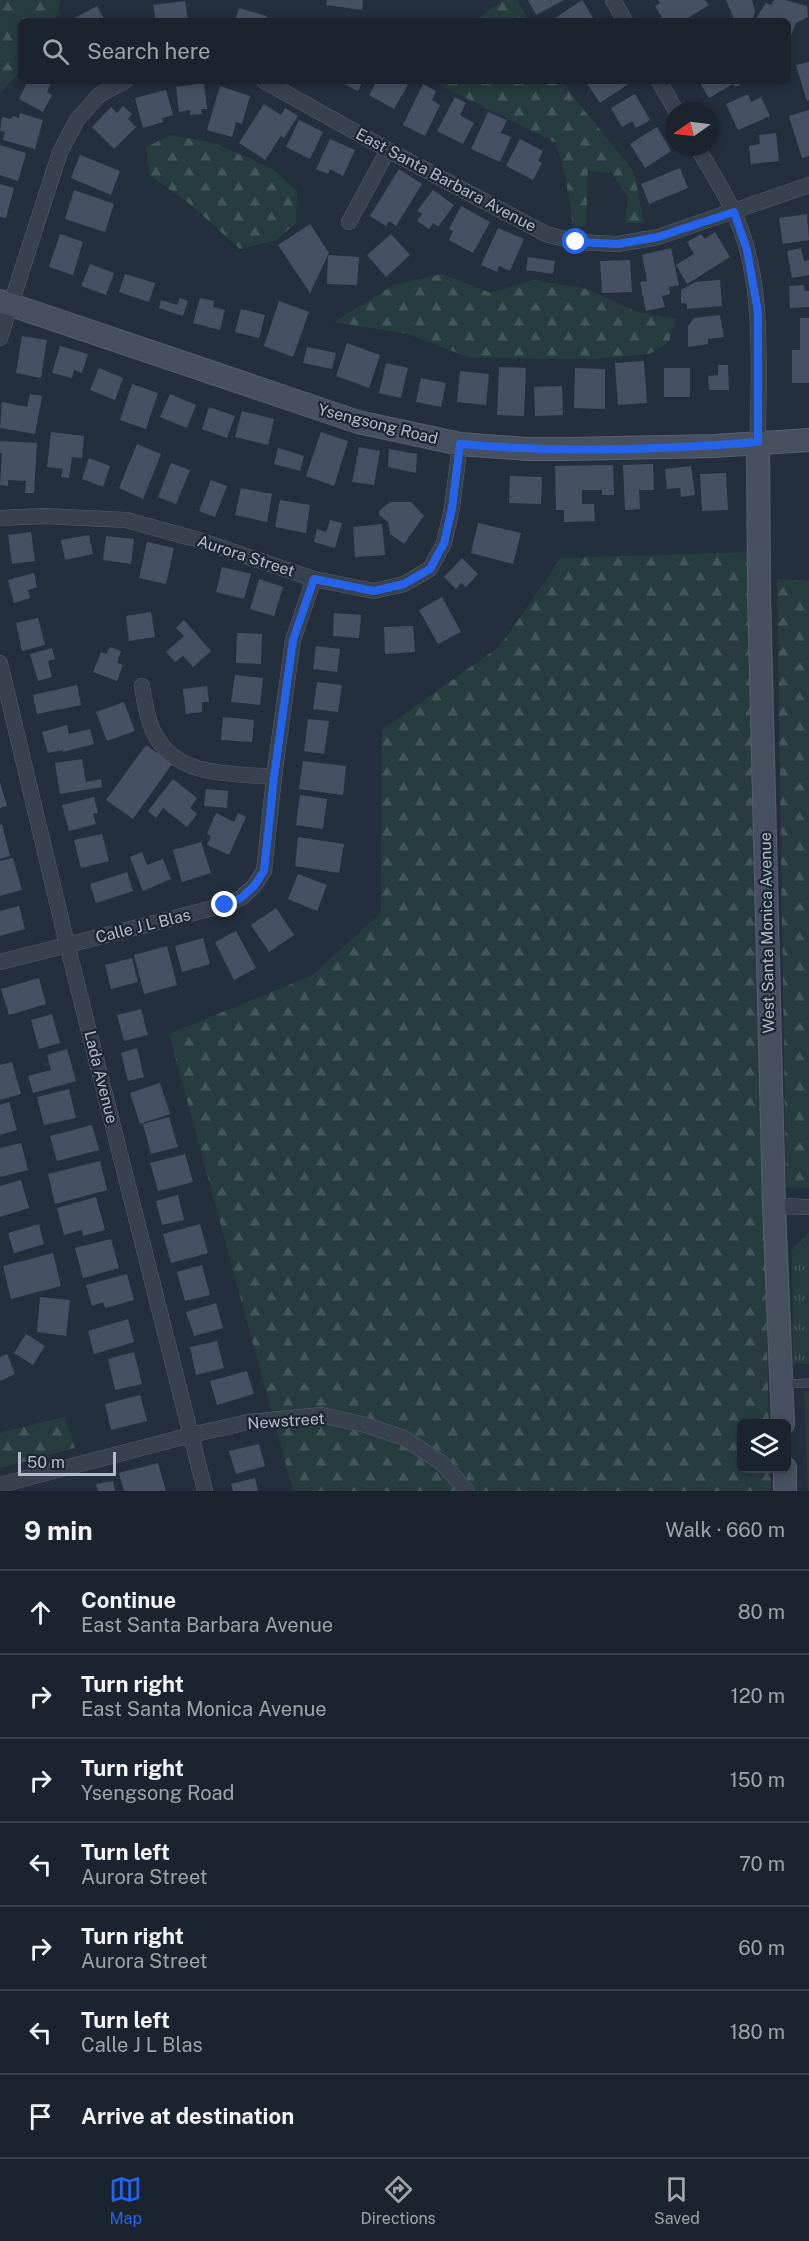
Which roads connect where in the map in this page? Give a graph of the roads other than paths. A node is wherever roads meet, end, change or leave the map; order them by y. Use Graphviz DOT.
graph roads {
  1 [pos="614,0"];
  2 [pos="623,18"];
  3 [pos="119,84"];
  4 [pos="269,84"];
  5 [pos="661,84"];
  6 [pos="671,102"];
  7 [pos="388,150"];
  8 [pos="702,156"];
  9 [pos="809,185"];
  10 [pos="734,212"];
  11 [pos="349,222"];
  12 [pos="6,303"];
  13 [pos="0,338"];
  14 [pos="809,440"];
  15 [pos="758,442"];
  16 [pos="460,444"];
  17 [pos="0,518"];
  18 [pos="314,579"];
  19 [pos="0,663"];
  20 [pos="142,686"];
  21 [pos="274,777"];
  22 [pos="67,944"];
  23 [pos="0,962"];
  24 [pos="774,1206"];
  25 [pos="809,1207"];
  26 [pos="809,1383"];
  27 [pos="782,1384"];
  28 [pos="783,1419"];
  29 [pos="191,1435"];
  30 [pos="785,1473"];
  31 [pos="0,1485"];
  32 [pos="205,1491"];
  33 [pos="467,1491"];
  34 [pos="785,1491"];
  1 -- 2 [label="street"];
  3 -- 12 [label="street"];
  4 -- 7 [label="street, East Santa Barbara Avenue"];
  5 -- 6 [label="street"];
  7 -- 10 [label="street, East Santa Barbara Avenue"];
  7 -- 11 [label="street"];
  8 -- 10 [label="street"];
  9 -- 10 [label="street, East Santa Barbara Avenue"];
  10 -- 15 [label="street"];
  12 -- 13 [label="street"];
  12 -- 16 [label="main road, Ysengsong Road"];
  14 -- 15 [label="main road, Ysengsong Road"];
  15 -- 16 [label="main road, Ysengsong Road"];
  15 -- 24 [label="main road, West Santa Monica Avenue"];
  16 -- 18 [label="street, Aurora Street"];
  17 -- 18 [label="street, Aurora Street"];
  18 -- 21 [label="street, Calle J L Blas"];
  19 -- 22 [label="street, Lada Avenue"];
  20 -- 21 [label="street"];
  21 -- 22 [label="street, Calle J L Blas"];
  22 -- 23 [label="street, Calle J L Blas"];
  22 -- 29 [label="street, Lada Avenue"];
  24 -- 25 [label="street"];
  24 -- 27 [label="main road, West Santa Monica Avenue"];
  26 -- 27 [label="lane"];
  27 -- 28 [label="main road, West Santa Monica Avenue"];
  29 -- 31 [label="street, Newstreet"];
  29 -- 32 [label="street, Lada Avenue"];
  29 -- 33 [label="street, Newstreet"];
  30 -- 34 [label="main road"];
}
